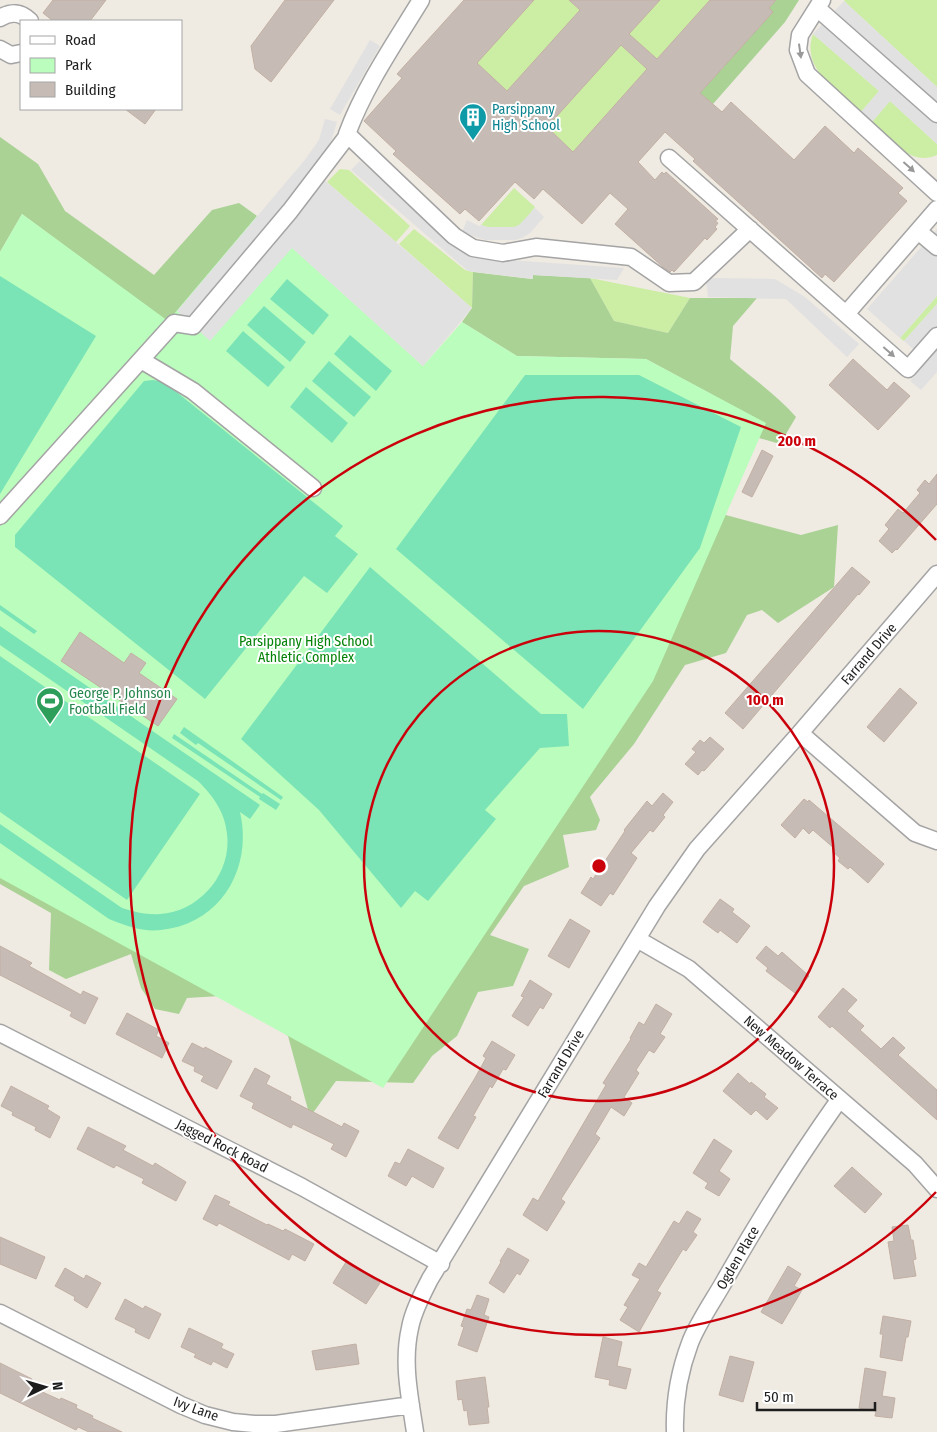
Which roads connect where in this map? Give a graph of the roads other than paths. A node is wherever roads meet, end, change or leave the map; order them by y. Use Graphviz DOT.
graph roads {
  1 [pos="421,0"];
  2 [pos="819,4"];
  3 [pos="3,11"];
  4 [pos="29,20"];
  5 [pos="0,50"];
  6 [pos="20,53"];
  7 [pos="937,114"];
  8 [pos="348,135"];
  9 [pos="669,158"];
  10 [pos="937,193"];
  11 [pos="937,209"];
  12 [pos="750,229"];
  13 [pos="918,231"];
  14 [pos="937,247"];
  15 [pos="846,314"];
  16 [pos="937,336"];
  17 [pos="141,360"];
  18 [pos="313,488"];
  19 [pos="0,516"];
  20 [pos="937,574"];
  21 [pos="800,733"];
  22 [pos="937,841"];
  23 [pos="637,939"];
  24 [pos="0,1033"];
  25 [pos="839,1100"];
  26 [pos="937,1189"];
  27 [pos="441,1264"];
  28 [pos="0,1313"];
  29 [pos="411,1405"];
  30 [pos="415,1432"];
  31 [pos="675,1432"];
  1 -- 8 [label="street"];
  2 -- 7 [label="street"];
  2 -- 10 [label="street, one-way"];
  3 -- 4 [label="street"];
  5 -- 6 [label="street"];
  8 -- 12 [label="street"];
  8 -- 17 [label="street"];
  9 -- 12 [label="street"];
  11 -- 13 [label="street"];
  12 -- 15 [label="street"];
  13 -- 14 [label="street"];
  13 -- 15 [label="street"];
  15 -- 16 [label="street, one-way"];
  17 -- 18 [label="street"];
  17 -- 19 [label="street"];
  20 -- 21 [label="street, Farrand Drive"];
  21 -- 22 [label="street"];
  21 -- 23 [label="street, Farrand Drive"];
  23 -- 25 [label="street, New Meadow Terrace"];
  23 -- 27 [label="street, Farrand Drive"];
  24 -- 27 [label="street, Jagged Rock Road"];
  25 -- 26 [label="street, New Meadow Terrace"];
  25 -- 31 [label="street, Ogden Place"];
  27 -- 29 [label="street, Farrand Drive"];
  28 -- 29 [label="street, Ivy Lane"];
  29 -- 30 [label="street, Farrand Drive"];
}
